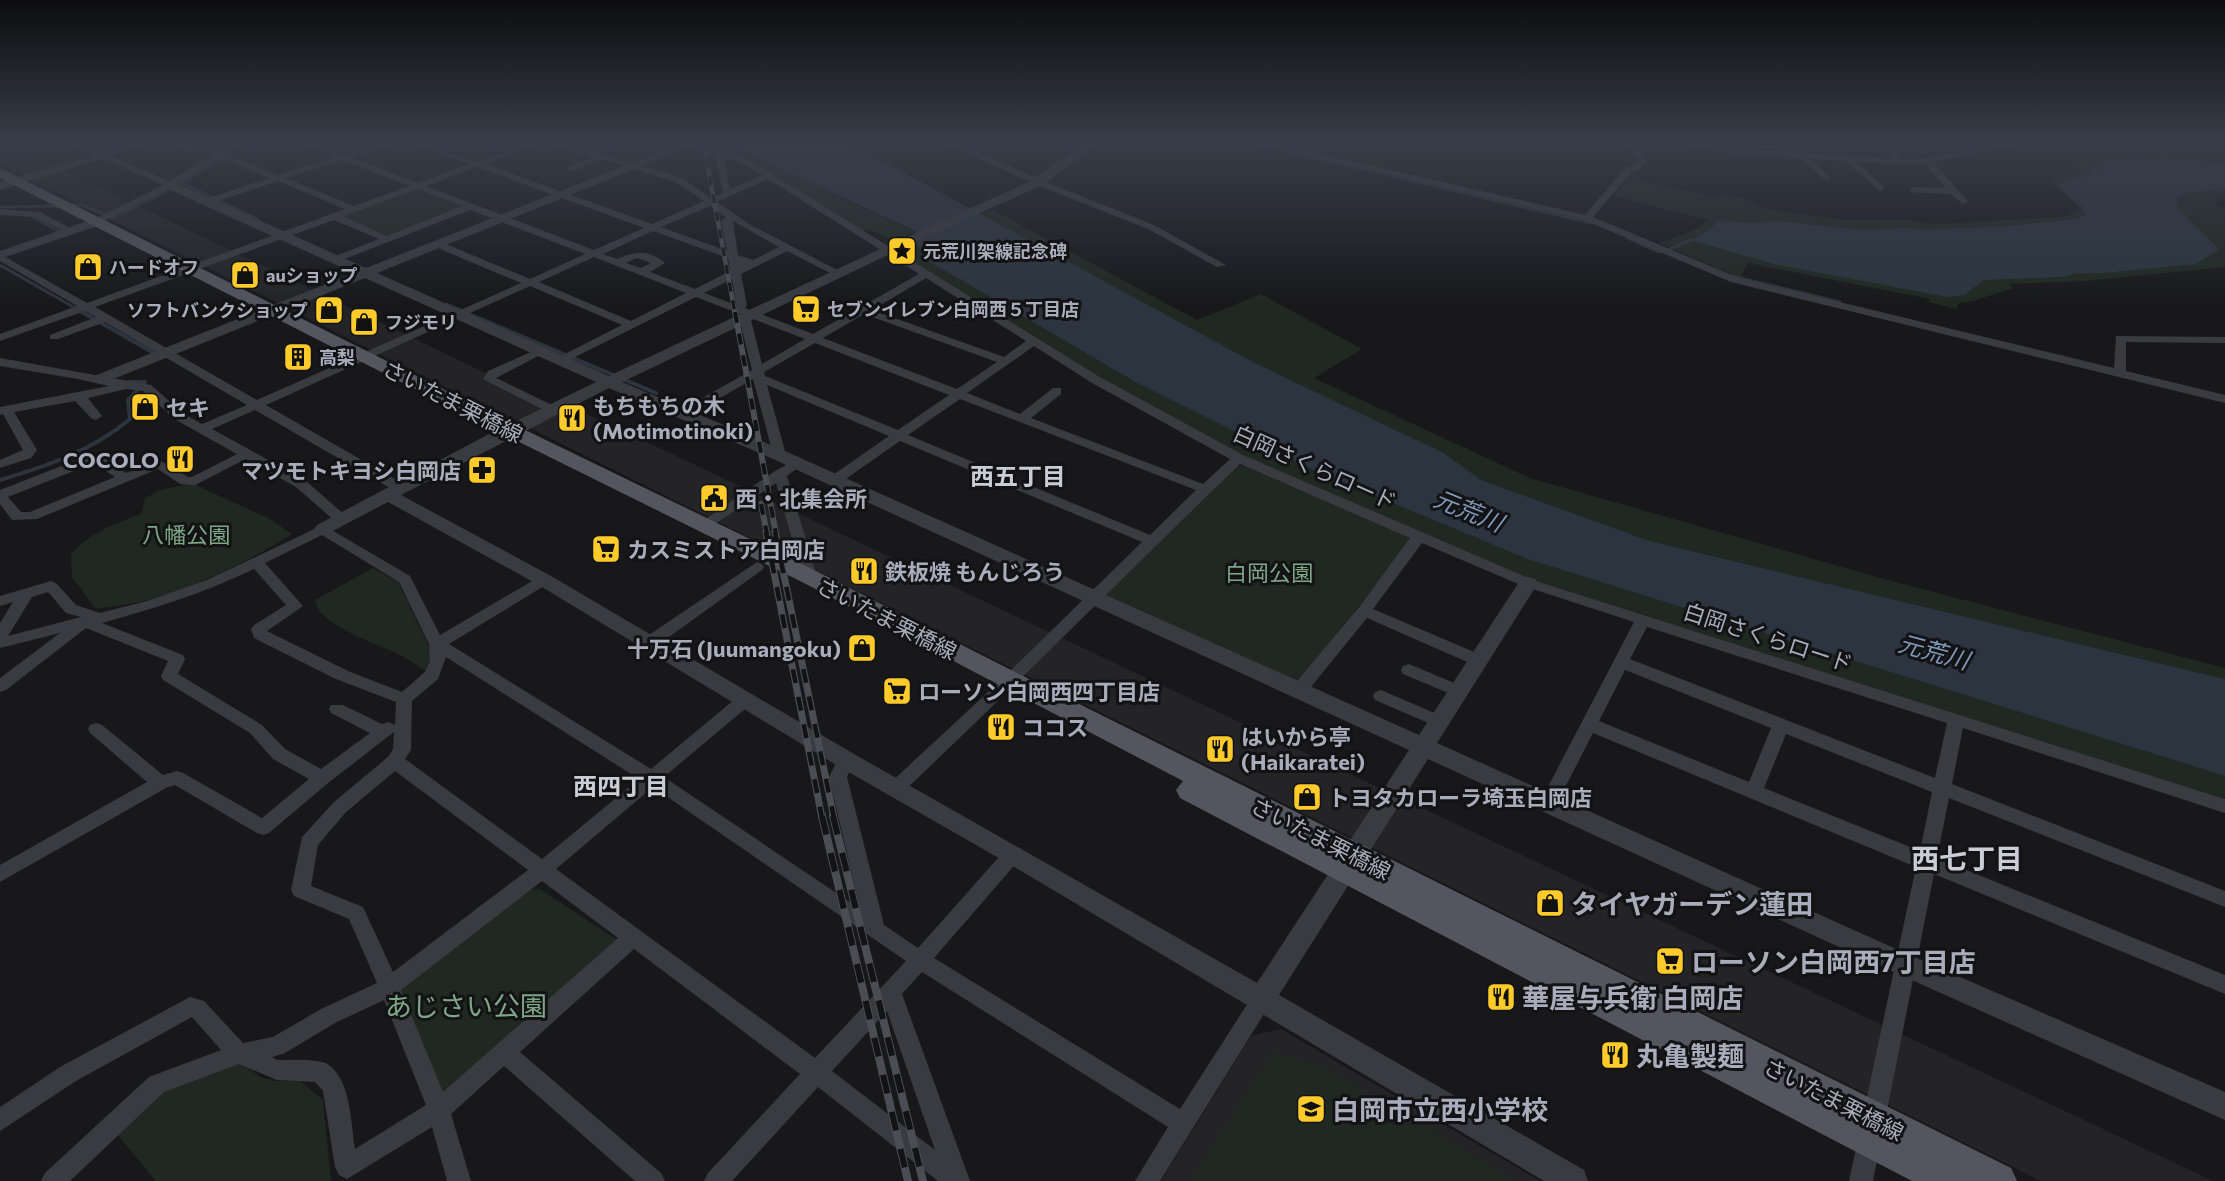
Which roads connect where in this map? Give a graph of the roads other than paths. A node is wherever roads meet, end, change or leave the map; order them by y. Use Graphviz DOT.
graph roads {
  1 [pos="31,196"];
  2 [pos="148,196"];
  3 [pos="196,196"];
  4 [pos="224,196"];
  5 [pos="322,196"];
  6 [pos="388,196"];
  7 [pos="446,196"];
  8 [pos="556,196"];
  9 [pos="567,196"];
  10 [pos="702,196"];
  11 [pos="724,196"];
  12 [pos="800,196"];
  13 [pos="1007,196"];
  14 [pos="1073,196"];
  15 [pos="1493,196"];
  16 [pos="1606,196"];
  17 [pos="1958,196"];
  18 [pos="209,201"];
  19 [pos="1963,201"];
  20 [pos="710,202"];
  21 [pos="471,206"];
  22 [pos="353,209"];
  23 [pos="0,212"];
  24 [pos="334,216"];
  25 [pos="733,217"];
  26 [pos="502,218"];
  27 [pos="1587,218"];
  28 [pos="84,226"];
  29 [pos="654,227"];
  30 [pos="284,235"];
  31 [pos="387,239"];
  32 [pos="437,244"];
  33 [pos="787,247"];
  34 [pos="887,250"];
  35 [pos="594,254"];
  36 [pos="0,256"];
  37 [pos="733,256"];
  38 [pos="336,259"];
  39 [pos="617,263"];
  40 [pos="754,264"];
  41 [pos="1221,265"];
  42 [pos="184,271"];
  43 [pos="366,272"];
  44 [pos="640,272"];
  45 [pos="736,273"];
  46 [pos="838,273"];
  47 [pos="926,274"];
  48 [pos="530,282"];
  49 [pos="695,293"];
  50 [pos="86,307"];
  51 [pos="863,310"];
  52 [pos="266,313"];
  53 [pos="459,314"];
  54 [pos="743,314"];
  55 [pos="105,318"];
  56 [pos="632,325"];
  57 [pos="2198,331"];
  58 [pos="2,336"];
  59 [pos="54,337"];
  60 [pos="813,339"];
  61 [pos="2220,340"];
  62 [pos="1033,342"];
  63 [pos="540,351"];
  64 [pos="165,353"];
  65 [pos="358,359"];
  66 [pos="561,360"];
  67 [pos="1006,361"];
  68 [pos="0,362"];
  69 [pos="2120,373"];
  70 [pos="757,374"];
  71 [pos="102,378"];
  72 [pos="609,382"];
  73 [pos="124,386"];
  74 [pos="1058,391"];
  75 [pos="958,395"];
  76 [pos="82,396"];
  77 [pos="2225,399"];
  78 [pos="256,405"];
  79 [pos="3,410"];
  80 [pos="552,410"];
  81 [pos="685,413"];
  82 [pos="96,416"];
  83 [pos="1021,419"];
  84 [pos="202,429"];
  85 [pos="503,434"];
  86 [pos="898,436"];
  87 [pos="248,453"];
  88 [pos="1238,458"];
  89 [pos="0,464"];
  90 [pos="786,464"];
  91 [pos="125,478"];
  92 [pos="835,480"];
  93 [pos="1205,489"];
  94 [pos="394,492"];
  95 [pos="0,495"];
  96 [pos="341,519"];
  97 [pos="704,525"];
  98 [pos="323,529"];
  99 [pos="1419,536"];
  100 [pos="1152,540"];
  101 [pos="256,562"];
  102 [pos="757,567"];
  103 [pos="810,577"];
  104 [pos="544,580"];
  105 [pos="1528,583"];
  106 [pos="27,592"];
  107 [pos="1092,598"];
  108 [pos="0,601"];
  109 [pos="1364,611"];
  110 [pos="1643,619"];
  111 [pos="93,620"];
  112 [pos="0,636"];
  113 [pos="0,643"];
  114 [pos="649,643"];
  115 [pos="437,644"];
  116 [pos="1480,661"];
  117 [pos="1621,662"];
  118 [pos="1409,670"];
  119 [pos="0,686"];
  120 [pos="1004,687"];
  121 [pos="1300,689"];
  122 [pos="1460,692"];
  123 [pos="1381,696"];
  124 [pos="404,699"];
  125 [pos="746,699"];
  126 [pos="337,709"];
  127 [pos="1956,720"];
  128 [pos="1440,722"];
  129 [pos="1589,724"];
  130 [pos="1781,725"];
  131 [pos="96,729"];
  132 [pos="1423,748"];
  133 [pos="846,760"];
  134 [pos="394,761"];
  135 [pos="322,778"];
  136 [pos="652,778"];
  137 [pos="160,783"];
  138 [pos="896,788"];
  139 [pos="1942,788"];
  140 [pos="1754,792"];
  141 [pos="1548,804"];
  142 [pos="2225,806"];
  143 [pos="1013,854"];
  144 [pos="1927,862"];
  145 [pos="1351,863"];
  146 [pos="542,870"];
  147 [pos="0,874"];
  148 [pos="2225,899"];
  149 [pos="875,929"];
  150 [pos="633,937"];
  151 [pos="920,960"];
  152 [pos="1905,965"];
  153 [pos="2225,985"];
  154 [pos="389,987"];
  155 [pos="890,990"];
  156 [pos="1262,999"];
  157 [pos="505,1053"];
  158 [pos="240,1054"];
  159 [pos="817,1073"];
  160 [pos="2225,1106"];
  161 [pos="439,1110"];
  162 [pos="0,1120"];
  163 [pos="1184,1124"];
  164 [pos="1871,1128"];
  165 [pos="53,1181"];
  166 [pos="459,1181"];
  167 [pos="653,1181"];
  168 [pos="716,1181"];
  169 [pos="958,1181"];
  170 [pos="1147,1181"];
  171 [pos="1573,1181"];
  172 [pos="1861,1181"];
  173 [pos="1951,1181"];
  174 [pos="1998,1181"];
  1 -- 28 [label="main road, さいたま栗橋線"];
  2 -- 28 [label="street"];
  3 -- 18 [label="street"];
  4 -- 18 [label="street"];
  5 -- 22 [label="street"];
  6 -- 22 [label="street"];
  7 -- 21 [label="street"];
  8 -- 26 [label="street"];
  9 -- 29 [label="street"];
  10 -- 20 [label="street"];
  11 -- 20 [label="street"];
  12 -- 34 [label="street, 白岡さくらロード"];
  13 -- 34 [label="street"];
  14 -- 41 [label="street"];
  15 -- 27 [label="street"];
  16 -- 27 [label="street"];
  17 -- 19 [label="street"];
  18 -- 30 [label="street"];
  20 -- 25 [label="street"];
  20 -- 29 [label="street"];
  21 -- 26 [label="street"];
  21 -- 31 [label="street"];
  22 -- 24 [label="street"];
  23 -- 28 [label="street"];
  24 -- 30 [label="street"];
  24 -- 31 [label="street"];
  25 -- 33 [label="street"];
  25 -- 37 [label="street"];
  26 -- 32 [label="street"];
  26 -- 35 [label="street"];
  27 -- 69 [label="street"];
  28 -- 36 [label="street"];
  28 -- 42 [label="main road, さいたま栗橋線"];
  29 -- 35 [label="street"];
  29 -- 37 [label="street"];
  30 -- 38 [label="street"];
  30 -- 42 [label="street"];
  31 -- 38 [label="street"];
  32 -- 43 [label="street"];
  32 -- 48 [label="street"];
  33 -- 40 [label="street"];
  33 -- 46 [label="street"];
  34 -- 46 [label="street"];
  34 -- 47 [label="street, 白岡さくらロード"];
  35 -- 39 [label="street"];
  35 -- 48 [label="street"];
  36 -- 50 [label="street"];
  37 -- 40 [label="street"];
  37 -- 45 [label="street"];
  38 -- 43 [label="street"];
  39 -- 44 [label="street"];
  39 -- 44 [label="street"];
  40 -- 45 [label="street"];
  42 -- 50 [label="street"];
  42 -- 52 [label="main road, さいたま栗橋線"];
  43 -- 52 [label="street"];
  43 -- 53 [label="street"];
  44 -- 49 [label="street"];
  45 -- 49 [label="street"];
  45 -- 54 [label="street"];
  46 -- 54 [label="street"];
  47 -- 51 [label="street"];
  47 -- 62 [label="street, 白岡さくらロード"];
  48 -- 53 [label="street"];
  48 -- 56 [label="street"];
  49 -- 54 [label="street"];
  49 -- 56 [label="street"];
  50 -- 55 [label="street"];
  50 -- 58 [label="street"];
  51 -- 60 [label="street"];
  51 -- 67 [label="street"];
  52 -- 64 [label="street"];
  52 -- 65 [label="main road, さいたま栗橋線"];
  53 -- 63 [label="street"];
  53 -- 65 [label="street"];
  54 -- 60 [label="street"];
  54 -- 70 [label="street"];
  54 -- 72 [label="street"];
  55 -- 59 [label="street"];
  55 -- 64 [label="street"];
  56 -- 66 [label="street"];
  57 -- 61 [label="street"];
  60 -- 70 [label="street"];
  60 -- 75 [label="street"];
  61 -- 69 [label="street"];
  62 -- 67 [label="street"];
  62 -- 88 [label="street, 白岡さくらロード"];
  63 -- 66 [label="street"];
  63 -- 80 [label="street"];
  64 -- 71 [label="street"];
  64 -- 78 [label="street"];
  65 -- 78 [label="street"];
  65 -- 85 [label="main road, さいたま栗橋線"];
  66 -- 72 [label="street"];
  67 -- 75 [label="street"];
  68 -- 71 [label="street"];
  69 -- 77 [label="street"];
  70 -- 81 [label="street"];
  70 -- 86 [label="street"];
  70 -- 90 [label="street"];
  71 -- 73 [label="street"];
  72 -- 80 [label="street"];
  72 -- 81 [label="street"];
  73 -- 76 [label="street"];
  73 -- 84 [label="street"];
  74 -- 83 [label="street"];
  75 -- 83 [label="street"];
  75 -- 86 [label="street"];
  76 -- 79 [label="street"];
  76 -- 82 [label="street"];
  78 -- 84 [label="street"];
  78 -- 94 [label="street"];
  79 -- 89 [label="street"];
  80 -- 85 [label="street"];
  81 -- 90 [label="street"];
  83 -- 93 [label="street"];
  84 -- 87 [label="street"];
  85 -- 94 [label="street"];
  85 -- 97 [label="main road, さいたま栗橋線"];
  85 -- 102 [label="main road, さいたま栗橋線"];
  86 -- 92 [label="street"];
  86 -- 100 [label="street"];
  87 -- 91 [label="street"];
  87 -- 96 [label="street"];
  88 -- 93 [label="street"];
  88 -- 99 [label="street, 白岡さくらロード"];
  90 -- 92 [label="street"];
  90 -- 97 [label="street"];
  90 -- 103 [label="street"];
  91 -- 95 [label="street"];
  91 -- 95 [label="street"];
  92 -- 107 [label="street"];
  93 -- 100 [label="street"];
  94 -- 96 [label="street"];
  94 -- 104 [label="street"];
  96 -- 98 [label="street"];
  97 -- 103 [label="main road, さいたま栗橋線"];
  98 -- 101 [label="street"];
  98 -- 115 [label="street"];
  99 -- 105 [label="street, 白岡さくらロード"];
  99 -- 109 [label="street"];
  100 -- 107 [label="street"];
  101 -- 111 [label="street"];
  101 -- 124 [label="street"];
  102 -- 114 [label="street"];
  102 -- 120 [label="main road, さいたま栗橋線"];
  103 -- 120 [label="main road, さいたま栗橋線"];
  104 -- 114 [label="street"];
  104 -- 115 [label="street"];
  105 -- 110 [label="street, 白岡さくらロード"];
  105 -- 116 [label="street"];
  106 -- 108 [label="street"];
  106 -- 111 [label="street"];
  106 -- 112 [label="street"];
  107 -- 120 [label="street"];
  107 -- 121 [label="street"];
  109 -- 116 [label="street"];
  109 -- 121 [label="street"];
  110 -- 117 [label="street"];
  110 -- 127 [label="street, 白岡さくらロード"];
  111 -- 113 [label="street"];
  111 -- 119 [label="street"];
  111 -- 135 [label="street"];
  114 -- 125 [label="street"];
  115 -- 124 [label="street"];
  115 -- 136 [label="street"];
  116 -- 122 [label="street"];
  117 -- 129 [label="street"];
  117 -- 130 [label="street"];
  118 -- 122 [label="street"];
  120 -- 138 [label="street"];
  120 -- 145 [label="main road, さいたま栗橋線"];
  121 -- 132 [label="street"];
  122 -- 128 [label="street"];
  123 -- 128 [label="street"];
  124 -- 134 [label="street"];
  125 -- 133 [label="street"];
  125 -- 136 [label="street"];
  126 -- 135 [label="street"];
  127 -- 139 [label="street"];
  127 -- 142 [label="street, 白岡さくらロード"];
  128 -- 132 [label="street"];
  129 -- 140 [label="street"];
  129 -- 141 [label="street"];
  130 -- 139 [label="street"];
  130 -- 140 [label="street"];
  131 -- 137 [label="street"];
  132 -- 141 [label="street"];
  132 -- 145 [label="street"];
  133 -- 138 [label="street"];
  133 -- 149 [label="street"];
  134 -- 146 [label="street"];
  134 -- 154 [label="street"];
  135 -- 137 [label="street"];
  136 -- 146 [label="street"];
  136 -- 149 [label="street"];
  137 -- 147 [label="street"];
  138 -- 143 [label="street"];
  139 -- 144 [label="street"];
  139 -- 148 [label="street"];
  140 -- 144 [label="street"];
  141 -- 152 [label="street"];
  143 -- 151 [label="street"];
  143 -- 156 [label="street"];
  144 -- 152 [label="street"];
  144 -- 153 [label="street"];
  145 -- 156 [label="street"];
  145 -- 164 [label="main road, さいたま栗橋線"];
  146 -- 150 [label="street"];
  146 -- 154 [label="street"];
  149 -- 151 [label="street"];
  150 -- 157 [label="street"];
  150 -- 159 [label="street"];
  151 -- 155 [label="street"];
  151 -- 163 [label="street"];
  152 -- 160 [label="street"];
  152 -- 164 [label="street"];
  154 -- 158 [label="street"];
  154 -- 161 [label="street"];
  155 -- 159 [label="street"];
  155 -- 169 [label="street"];
  156 -- 163 [label="street"];
  156 -- 171 [label="street"];
  157 -- 161 [label="street"];
  157 -- 167 [label="street"];
  158 -- 161 [label="street"];
  158 -- 162 [label="street"];
  158 -- 165 [label="street"];
  159 -- 168 [label="street"];
  159 -- 169 [label="street"];
  161 -- 166 [label="street"];
  163 -- 170 [label="street"];
  164 -- 172 [label="street"];
  164 -- 173 [label="main road, さいたま栗橋線"];
  164 -- 174 [label="main road, さいたま栗橋線"];
}
